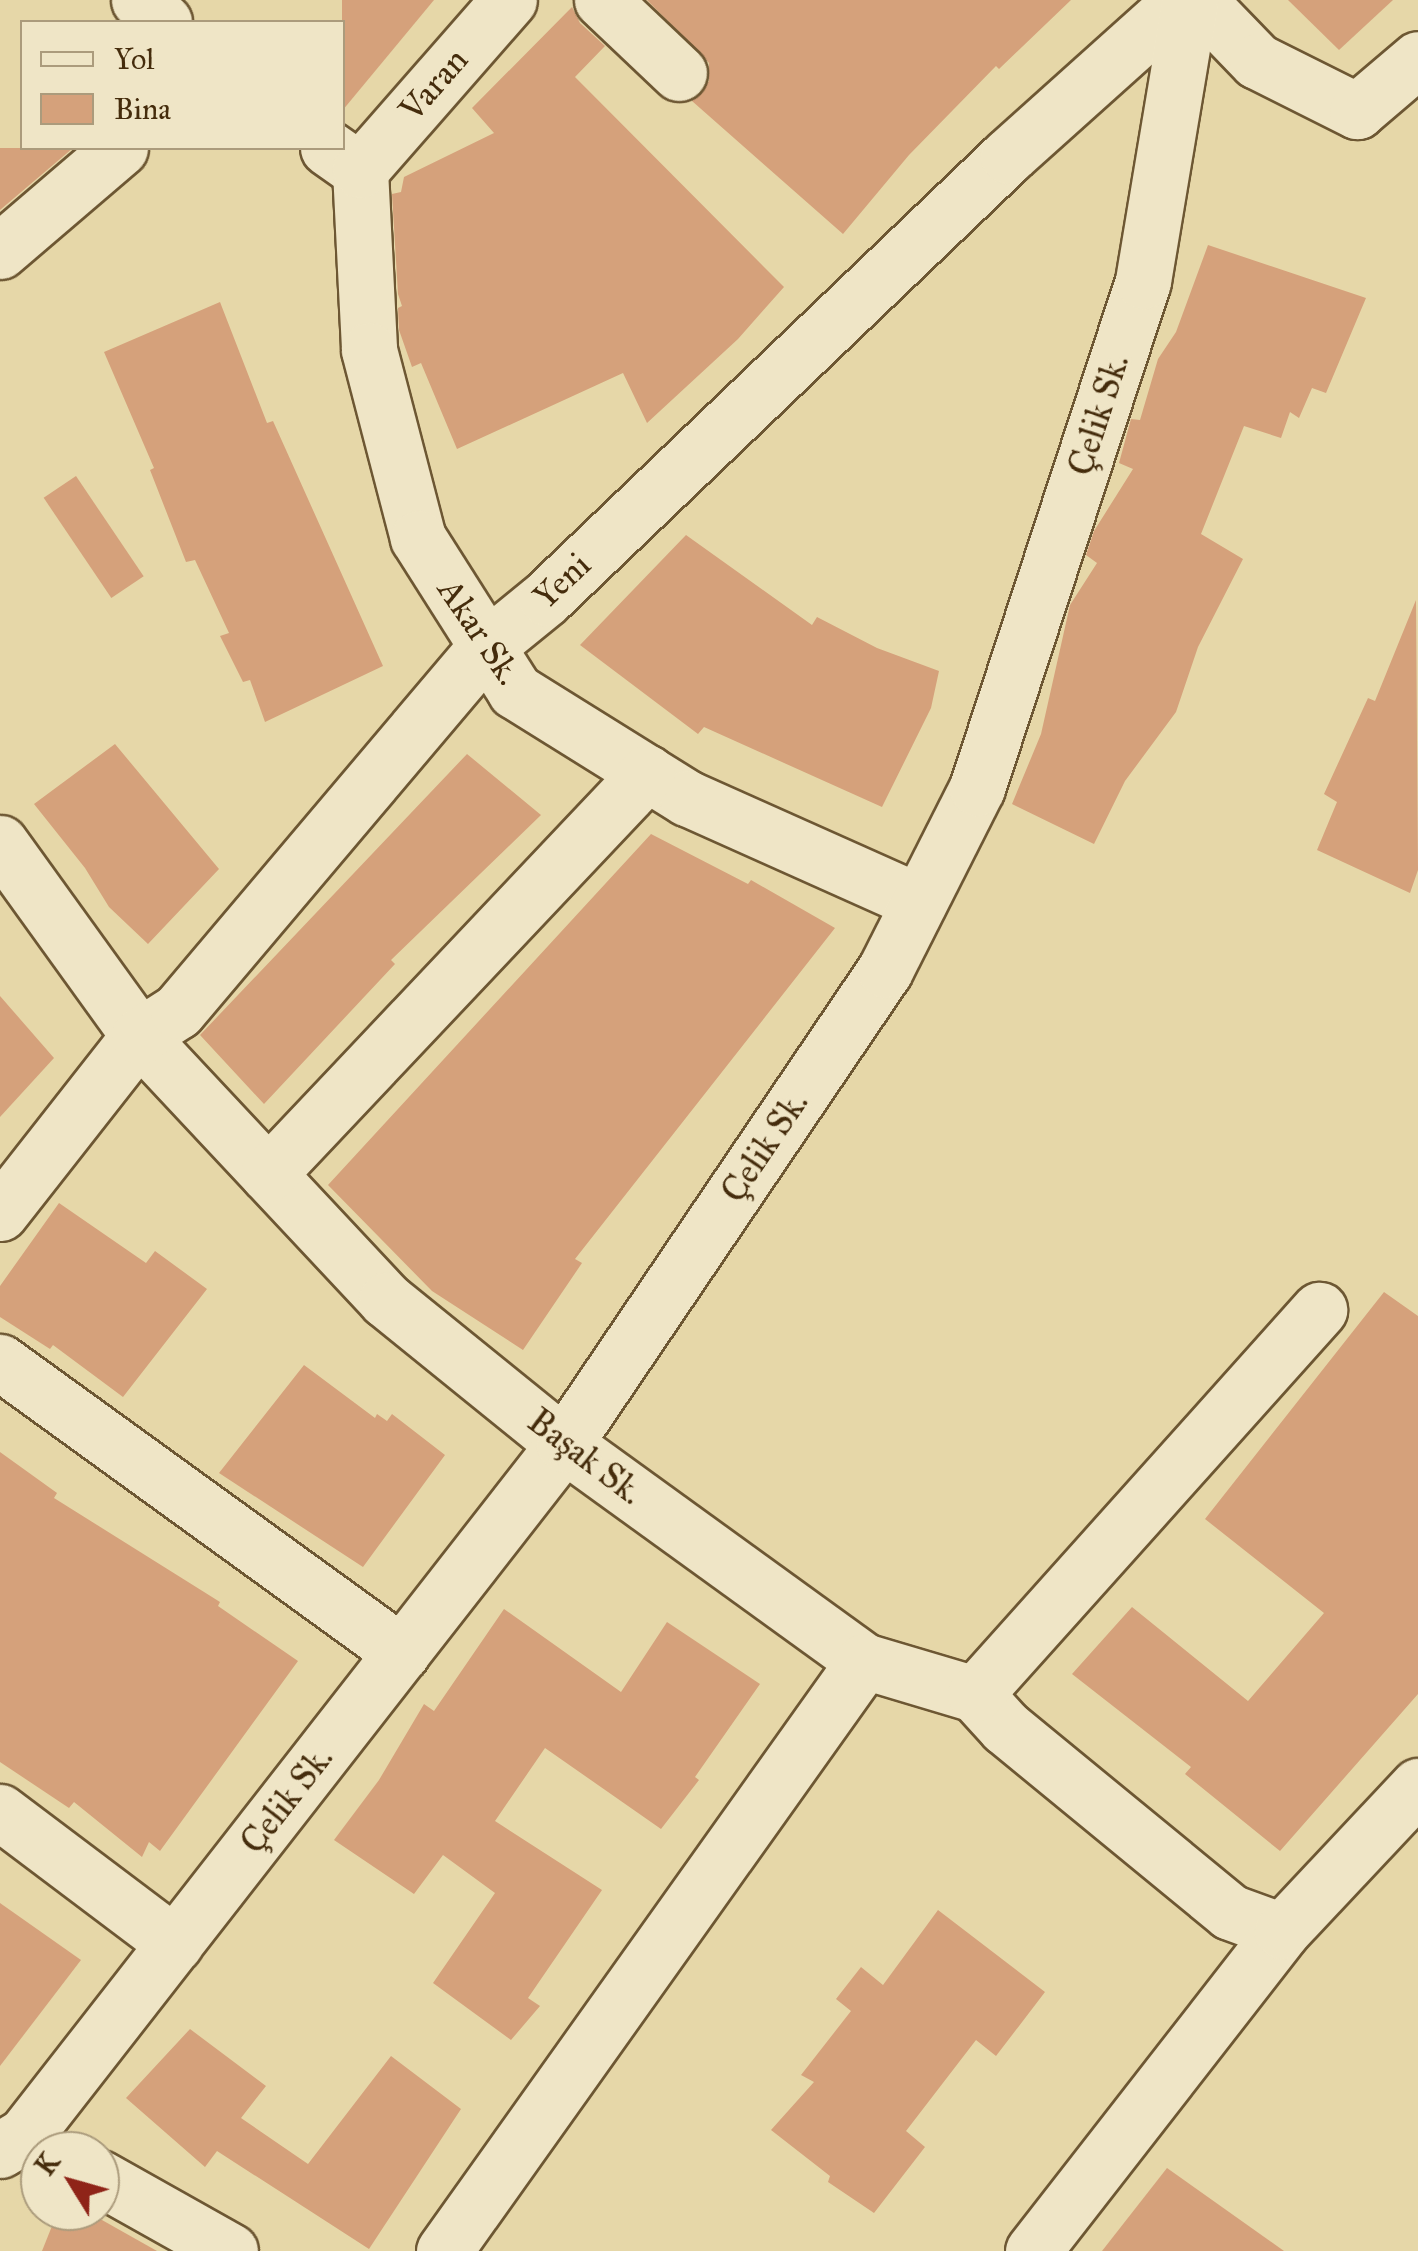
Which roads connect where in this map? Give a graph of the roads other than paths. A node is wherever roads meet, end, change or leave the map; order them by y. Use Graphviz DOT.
graph roads {
  1 [pos="138,0"];
  2 [pos="508,0"];
  3 [pos="602,0"];
  4 [pos="1182,0"];
  5 [pos="1190,0"];
  6 [pos="1198,0"];
  7 [pos="162,20"];
  8 [pos="1418,59"];
  9 [pos="679,73"];
  10 [pos="118,150"];
  11 [pos="344,159"];
  12 [pos="0,251"];
  13 [pos="486,646"];
  14 [pos="646,773"];
  15 [pos="0,843"];
  16 [pos="919,902"];
  17 [pos="139,1036"];
  18 [pos="268,1174"];
  19 [pos="0,1213"];
  20 [pos="1319,1310"];
  21 [pos="0,1362"];
  22 [pos="564,1444"];
  23 [pos="402,1653"];
  24 [pos="864,1662"];
  25 [pos="975,1694"];
  26 [pos="1418,1786"];
  27 [pos="0,1812"];
  28 [pos="1282,1931"];
  29 [pos="175,1944"];
  30 [pos="19,2138"];
  31 [pos="120,2189"];
  32 [pos="230,2251"];
  33 [pos="444,2251"];
  34 [pos="1032,2251"];
  1 -- 7 [label="street"];
  2 -- 11 [label="street, Varan"];
  3 -- 9 [label="street"];
  4 -- 13 [label="street, Yeni"];
  5 -- 16 [label="street, Çelik Sk."];
  6 -- 8 [label="street"];
  10 -- 12 [label="street"];
  11 -- 13 [label="street, Akar Sk."];
  13 -- 14 [label="street, Akar Sk."];
  13 -- 17 [label="street, Yeni"];
  14 -- 16 [label="street, Akar Sk."];
  14 -- 18 [label="street"];
  15 -- 17 [label="street, Başak Sk."];
  16 -- 22 [label="street, Çelik Sk."];
  17 -- 18 [label="street, Başak Sk."];
  17 -- 19 [label="street, Yeni"];
  18 -- 22 [label="street, Başak Sk."];
  20 -- 25 [label="street"];
  21 -- 23 [label="street"];
  22 -- 23 [label="street, Çelik Sk."];
  22 -- 24 [label="street, Başak Sk."];
  23 -- 29 [label="street, Çelik Sk."];
  24 -- 25 [label="street, Başak Sk."];
  24 -- 33 [label="street"];
  25 -- 28 [label="street"];
  26 -- 28 [label="street"];
  27 -- 29 [label="street"];
  28 -- 34 [label="street"];
  29 -- 30 [label="street, Çelik Sk."];
  31 -- 32 [label="street"];
}
